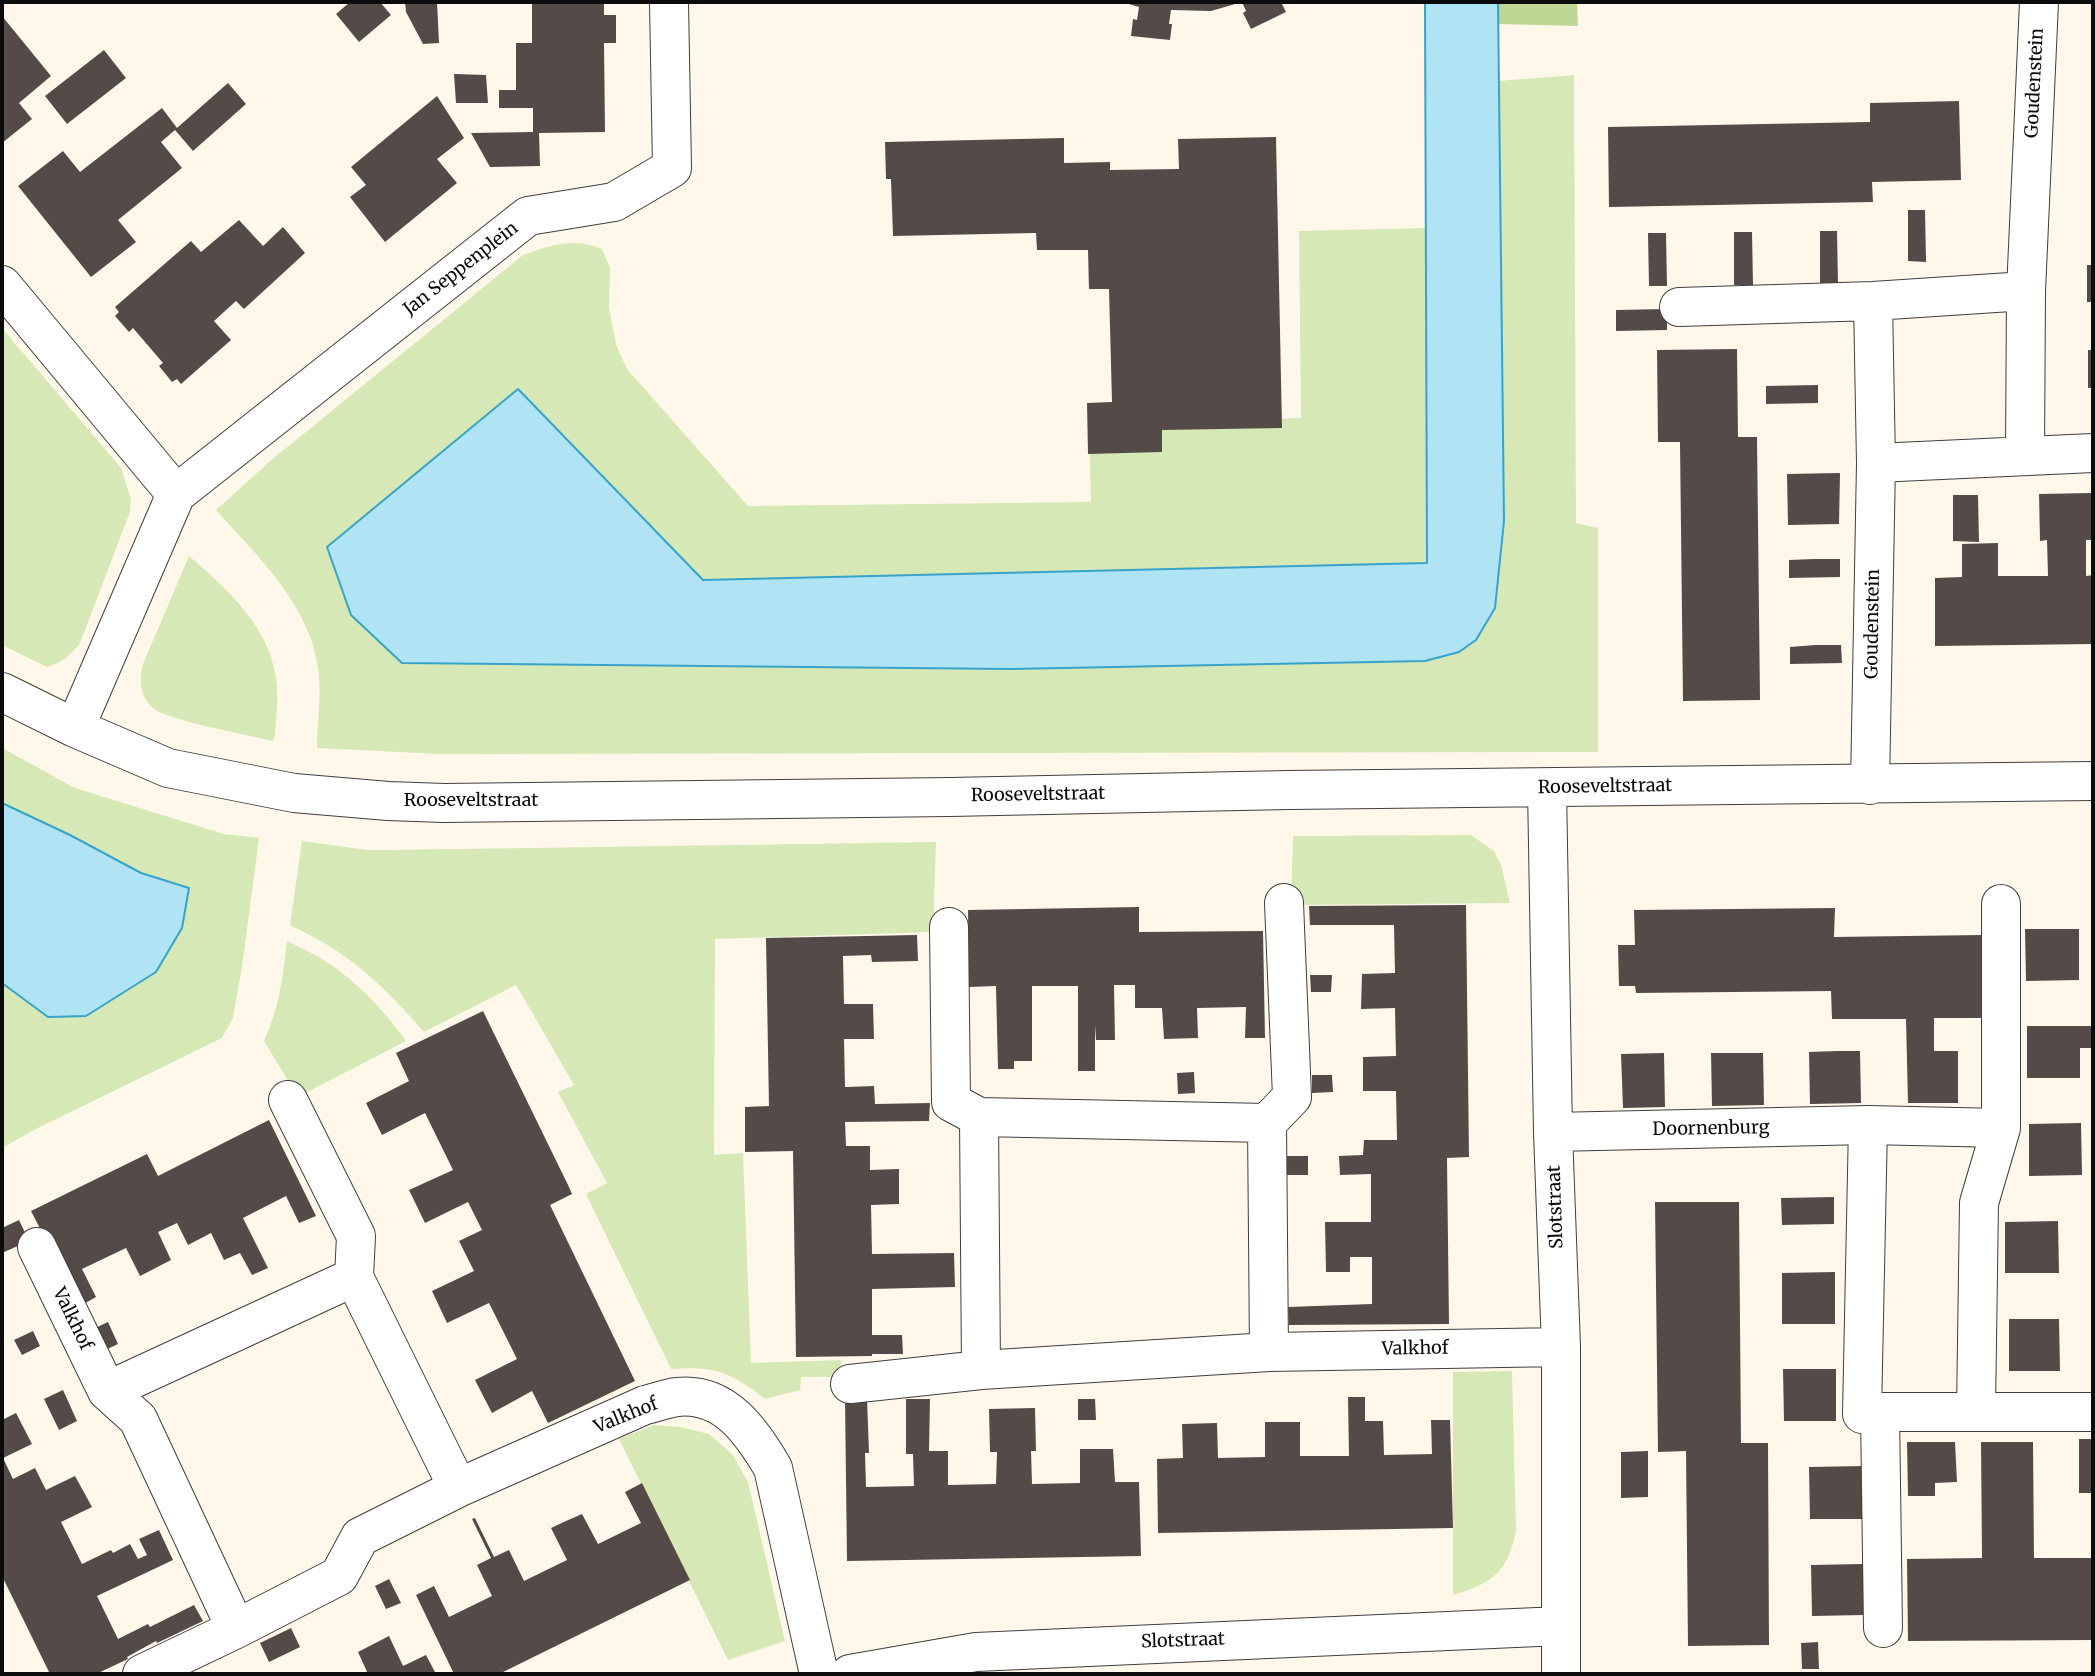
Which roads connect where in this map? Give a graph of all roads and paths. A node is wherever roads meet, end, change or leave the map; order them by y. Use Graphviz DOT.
graph roads {
  1 [pos="669,2"];
  2 [pos="2039,2"];
  3 [pos="2,285"];
  4 [pos="2026,291"];
  5 [pos="1872,301"];
  6 [pos="1679,307"];
  7 [pos="2093,453"];
  8 [pos="2025,455"];
  9 [pos="1876,463"];
  10 [pos="176,494"];
  11 [pos="2,692"];
  12 [pos="75,728"];
  13 [pos="2093,781"];
  14 [pos="1870,785"];
  15 [pos="1547,788"];
  16 [pos="1284,903"];
  17 [pos="2001,904"];
  18 [pos="949,928"];
  19 [pos="288,1100"];
  20 [pos="979,1116"];
  21 [pos="1267,1123"];
  22 [pos="1868,1125"];
  23 [pos="2001,1128"];
  24 [pos="1553,1132"];
  25 [pos="37,1247"];
  26 [pos="354,1277"];
  27 [pos="1561,1347"];
  28 [pos="1269,1352"];
  29 [pos="981,1370"];
  30 [pos="850,1384"];
  31 [pos="107,1391"];
  32 [pos="1976,1411"];
  33 [pos="1880,1412"];
  34 [pos="2093,1412"];
  35 [pos="458,1488"];
  36 [pos="1560,1626"];
  37 [pos="1883,1628"];
  38 [pos="236,1629"];
  39 [pos="1136,1659"];
  40 [pos="142,1674"];
  41 [pos="819,1674"];
  42 [pos="850,1674"];
  43 [pos="1561,1674"];
  1 -- 10 [label="street, Jan Seppenplein"];
  2 -- 4 [label="street, Goudenstein"];
  3 -- 10 [label="street"];
  4 -- 5 [label="street"];
  4 -- 8 [label="street, Goudenstein"];
  5 -- 6 [label="street"];
  5 -- 9 [label="street, Goudenstein"];
  7 -- 8 [label="street"];
  8 -- 9 [label="street"];
  9 -- 14 [label="street, Goudenstein"];
  10 -- 12 [label="street, Jan Seppenplein"];
  11 -- 12 [label="street, Rooseveltstraat"];
  12 -- 15 [label="street, Rooseveltstraat"];
  13 -- 14 [label="street, Rooseveltstraat"];
  14 -- 15 [label="street, Rooseveltstraat"];
  15 -- 24 [label="street, Slotstraat"];
  16 -- 21 [label="street"];
  17 -- 23 [label="street"];
  18 -- 20 [label="street"];
  19 -- 26 [label="street"];
  20 -- 21 [label="street"];
  20 -- 29 [label="street"];
  21 -- 28 [label="street"];
  22 -- 23 [label="street, Doornenburg"];
  22 -- 24 [label="street, Doornenburg"];
  22 -- 33 [label="street"];
  23 -- 32 [label="street"];
  24 -- 27 [label="street, Slotstraat"];
  25 -- 31 [label="street, Valkhof"];
  26 -- 31 [label="street"];
  26 -- 35 [label="street"];
  27 -- 28 [label="street, Valkhof"];
  27 -- 36 [label="street, Slotstraat"];
  28 -- 29 [label="street, Valkhof"];
  29 -- 30 [label="street, Valkhof"];
  31 -- 38 [label="street, Valkhof"];
  32 -- 33 [label="street"];
  32 -- 34 [label="street"];
  33 -- 37 [label="street"];
  35 -- 38 [label="street, Valkhof"];
  35 -- 41 [label="street, Valkhof"];
  36 -- 39 [label="street, Slotstraat"];
  36 -- 43 [label="street, Slotstraat"];
  38 -- 40 [label="street, Valkhof"];
  39 -- 42 [label="street, Slotstraat"];
}
